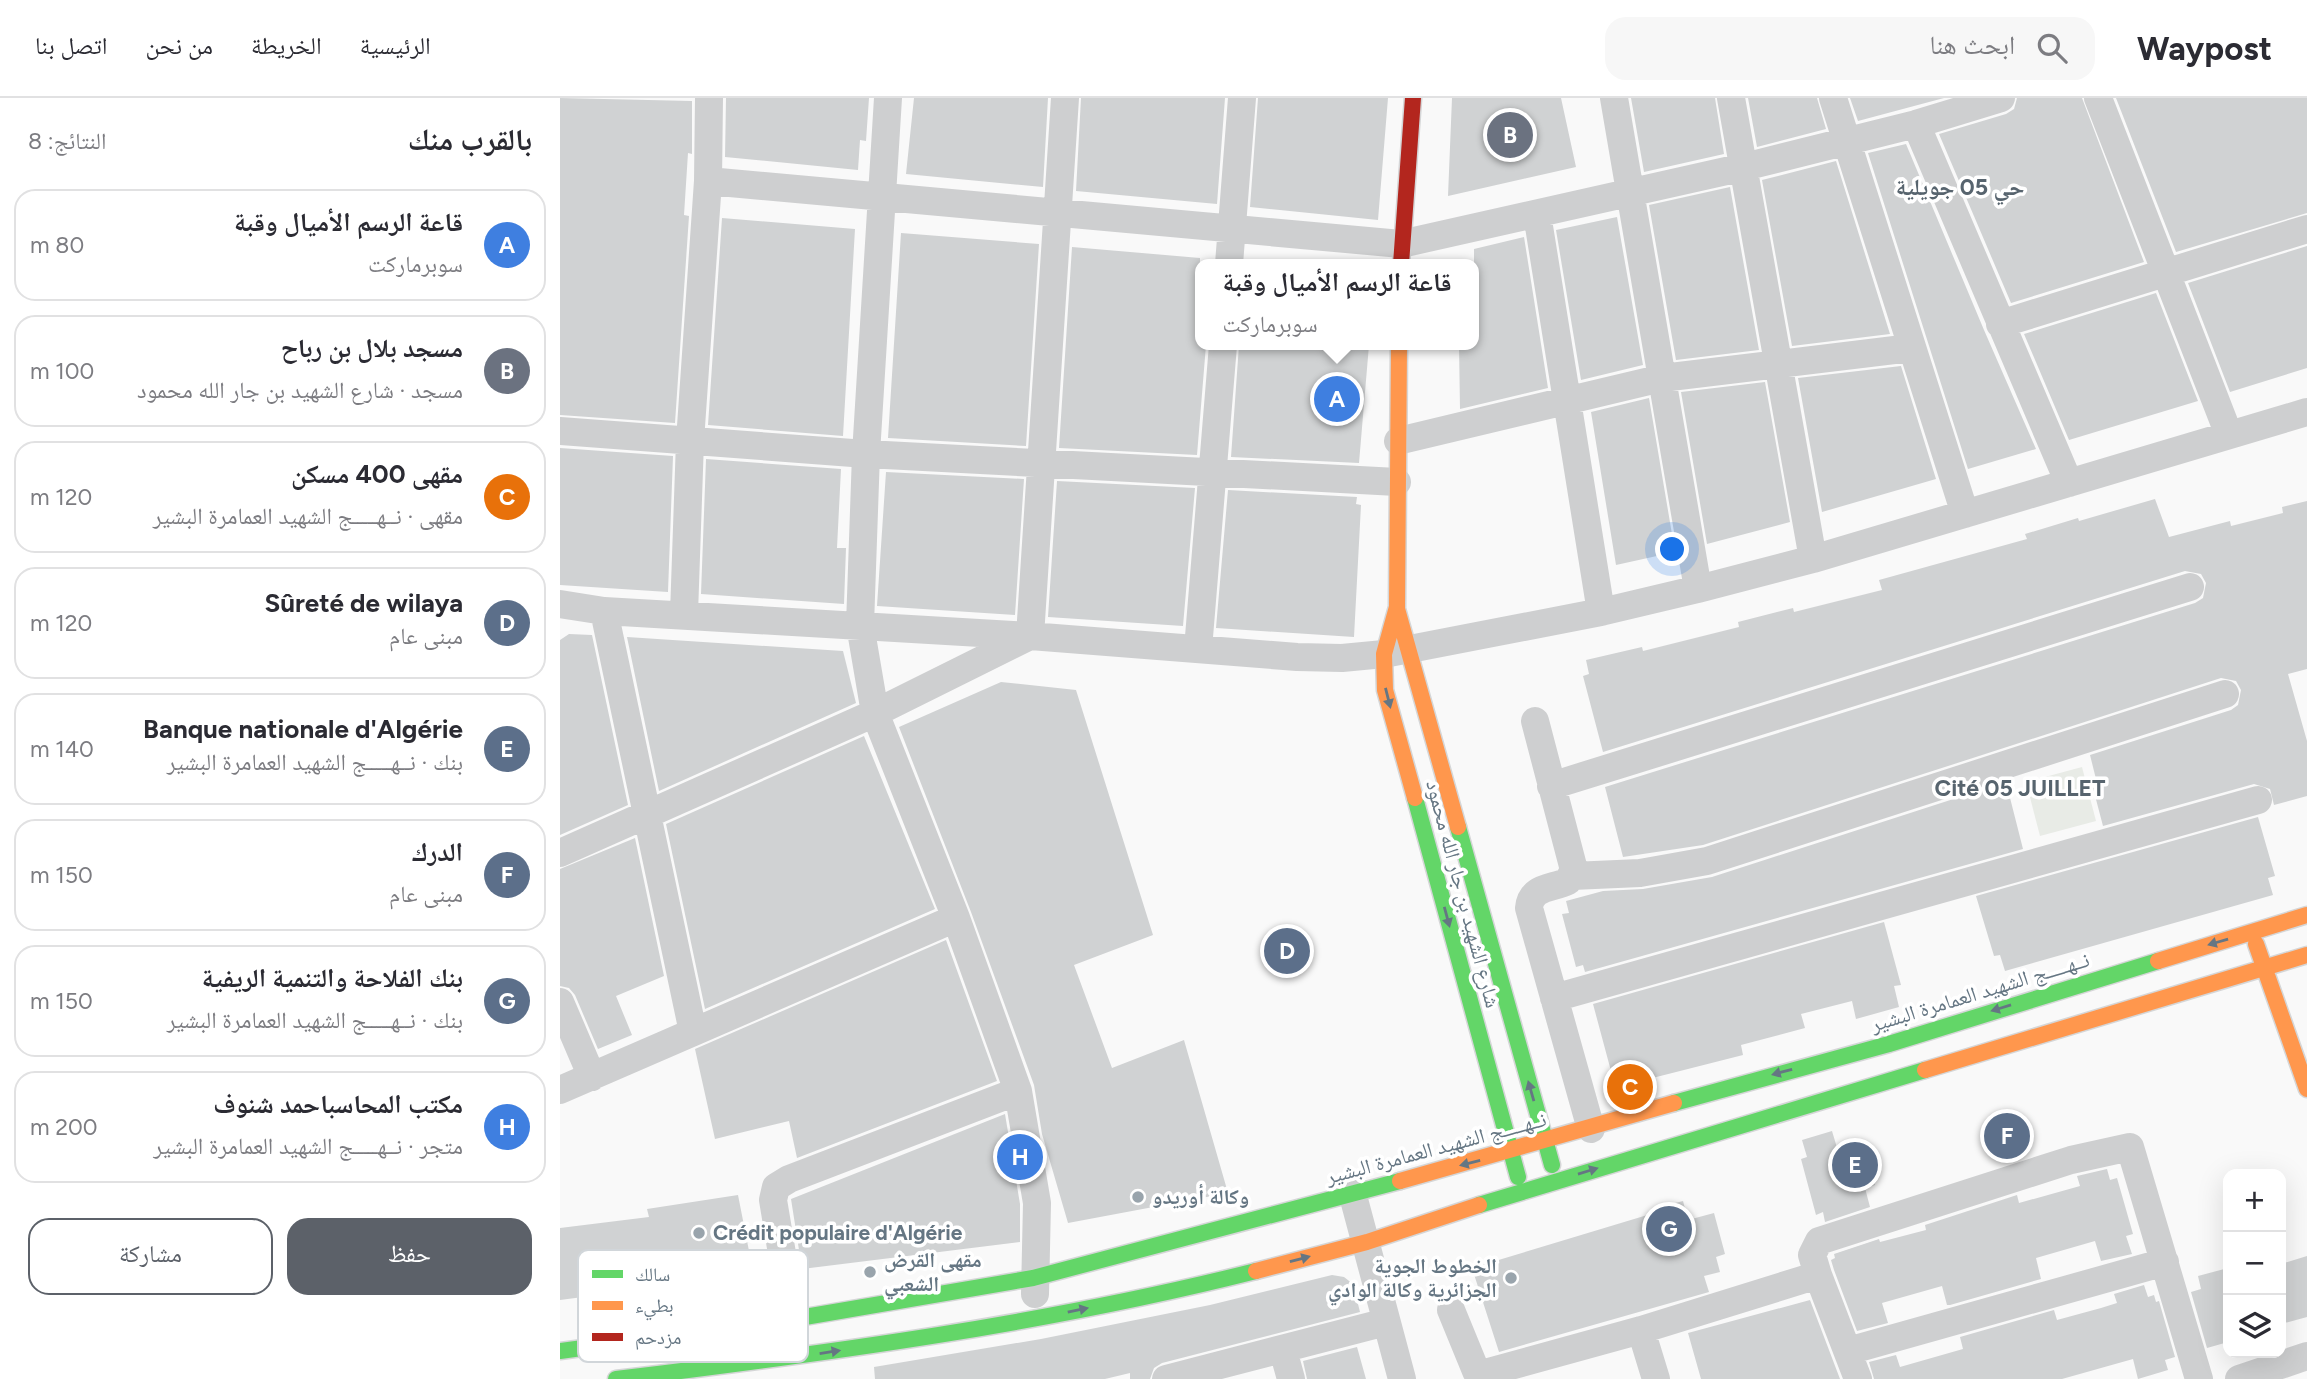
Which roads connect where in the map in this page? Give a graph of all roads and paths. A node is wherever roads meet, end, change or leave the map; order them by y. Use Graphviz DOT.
graph roads {
  1 [pos="709,98"];
  2 [pos="888,98"];
  3 [pos="1065,98"];
  4 [pos="1242,98"];
  5 [pos="1413,98"];
  6 [pos="1614,98"];
  7 [pos="1731,98"];
  8 [pos="1833,98"];
  9 [pos="2001,98"];
  10 [pos="2098,98"];
  11 [pos="1916,124"];
  12 [pos="1848,141"];
  13 [pos="1744,167"];
  14 [pos="708,181"];
  15 [pos="1630,191"];
  16 [pos="883,197"];
  17 [pos="1537,214"];
  18 [pos="1058,215"];
  19 [pos="1232,229"];
  20 [pos="2307,229"];
  21 [pos="1401,254"];
  22 [pos="1229,259"];
  23 [pos="2165,273"];
  24 [pos="2000,324"];
  25 [pos="1912,348"];
  26 [pos="1223,350"];
  27 [pos="1399,350"];
  28 [pos="1778,364"];
  29 [pos="1662,378"];
  30 [pos="1569,400"];
  31 [pos="2307,412"];
  32 [pos="560,431"];
  33 [pos="2230,435"];
  34 [pos="1398,440"];
  35 [pos="690,441"];
  36 [pos="866,454"];
  37 [pos="1042,464"];
  38 [pos="1213,472"];
  39 [pos="1398,482"];
  40 [pos="2069,483"];
  41 [pos="1965,514"];
  42 [pos="1813,559"];
  43 [pos="2190,587"];
  44 [pos="1698,589"];
  45 [pos="560,604"];
  46 [pos="1397,607"];
  47 [pos="604,611"];
  48 [pos="1601,612"];
  49 [pos="684,614"];
  50 [pos="860,625"];
  51 [pos="1030,636"];
  52 [pos="1198,649"];
  53 [pos="1397,652"];
  54 [pos="2225,694"];
  55 [pos="875,713"];
  56 [pos="1535,721"];
  57 [pos="1551,786"];
  58 [pos="2258,800"];
  59 [pos="646,816"];
  60 [pos="560,853"];
  61 [pos="1572,876"];
  62 [pos="2307,915"];
  63 [pos="956,918"];
  64 [pos="2252,932"];
  65 [pos="2307,955"];
  66 [pos="2264,969"];
  67 [pos="1554,998"];
  68 [pos="560,1002"];
  69 [pos="692,1032"];
  70 [pos="592,1077"];
  71 [pos="2307,1089"];
  72 [pos="560,1090"];
  73 [pos="1018,1091"];
  74 [pos="1591,1129"];
  75 [pos="1545,1142"];
  76 [pos="1511,1152"];
  77 [pos="1556,1181"];
  78 [pos="1522,1191"];
  79 [pos="1352,1192"];
  80 [pos="1367,1242"];
  81 [pos="782,1250"];
  82 [pos="2165,1262"];
  83 [pos="1818,1275"];
  84 [pos="1033,1278"];
  85 [pos="1451,1310"];
  86 [pos="808,1316"];
  87 [pos="1037,1318"];
  88 [pos="1386,1322"];
  89 [pos="1641,1330"];
  90 [pos="578,1349"];
  91 [pos="1283,1350"];
  92 [pos="560,1351"];
  93 [pos="1848,1351"];
  94 [pos="808,1356"];
  95 [pos="2307,1356"];
  96 [pos="757,1362"];
  97 [pos="616,1379"];
  98 [pos="1166,1379"];
  99 [pos="1291,1379"];
  100 [pos="1402,1379"];
  101 [pos="1656,1379"];
  102 [pos="1858,1379"];
  103 [pos="2199,1379"];
  104 [pos="2239,1379"];
  1 -- 14 [label="street"];
  2 -- 16 [label="street"];
  3 -- 18 [label="street"];
  4 -- 19 [label="street"];
  5 -- 21 [label="main road"];
  6 -- 15 [label="street"];
  7 -- 13 [label="street"];
  8 -- 12 [label="street"];
  9 -- 11 [label="street"];
  10 -- 23 [label="street"];
  11 -- 12 [label="street"];
  11 -- 24 [label="street"];
  12 -- 13 [label="street"];
  12 -- 25 [label="street"];
  13 -- 15 [label="street"];
  13 -- 28 [label="street"];
  14 -- 16 [label="street"];
  14 -- 35 [label="street"];
  15 -- 17 [label="street"];
  15 -- 29 [label="street"];
  16 -- 18 [label="street"];
  16 -- 36 [label="street"];
  17 -- 21 [label="street"];
  17 -- 30 [label="street"];
  18 -- 19 [label="street"];
  18 -- 37 [label="street"];
  19 -- 21 [label="street"];
  19 -- 22 [label="street"];
  20 -- 23 [label="street"];
  23 -- 24 [label="street"];
  23 -- 33 [label="street"];
  24 -- 40 [label="street"];
  25 -- 28 [label="street"];
  25 -- 41 [label="street"];
  26 -- 38 [label="street"];
  27 -- 34 [label="main road, شارع الشهيد بن جار الله محمود"];
  28 -- 29 [label="street"];
  28 -- 42 [label="street"];
  29 -- 30 [label="street"];
  29 -- 44 [label="street"];
  30 -- 34 [label="street"];
  30 -- 48 [label="street"];
  31 -- 33 [label="street"];
  32 -- 35 [label="street"];
  33 -- 40 [label="street"];
  34 -- 39 [label="main road, شارع الشهيد بن جار الله محمود"];
  35 -- 36 [label="street"];
  35 -- 49 [label="street"];
  36 -- 37 [label="street"];
  36 -- 50 [label="street"];
  37 -- 38 [label="street"];
  37 -- 51 [label="street"];
  38 -- 39 [label="street"];
  38 -- 52 [label="street"];
  39 -- 46 [label="main road, شارع الشهيد بن جار الله محمود"];
  40 -- 41 [label="street"];
  41 -- 42 [label="street"];
  42 -- 44 [label="street"];
  43 -- 57 [label="street"];
  44 -- 48 [label="street"];
  45 -- 47 [label="street"];
  46 -- 53 [label="main road, شارع الشهيد بن جار الله محمود"];
  46 -- 53 [label="main road, شارع الشهيد بن جار الله محمود"];
  47 -- 49 [label="street"];
  47 -- 59 [label="street"];
  48 -- 53 [label="street"];
  49 -- 50 [label="street"];
  50 -- 51 [label="street"];
  50 -- 55 [label="street"];
  51 -- 52 [label="street"];
  51 -- 55 [label="street"];
  52 -- 53 [label="street"];
  75 -- 53 [label="main road, شارع الشهيد بن جار الله محمود, one-way"];
  53 -- 76 [label="main road, شارع الشهيد بن جار الله محمود, one-way"];
  54 -- 61 [label="street"];
  55 -- 59 [label="street"];
  55 -- 63 [label="street"];
  56 -- 57 [label="street"];
  57 -- 61 [label="street"];
  58 -- 67 [label="street"];
  59 -- 60 [label="street"];
  59 -- 69 [label="street"];
  61 -- 67 [label="street"];
  62 -- 64 [label="main road, نــهـــــج الشهيد العمامرة البشير"];
  63 -- 69 [label="street"];
  63 -- 73 [label="street"];
  64 -- 66 [label="main road"];
  64 -- 74 [label="main road, نــهـــــج الشهيد العمامرة البشير, one-way"];
  65 -- 66 [label="main road"];
  66 -- 71 [label="main road"];
  77 -- 66 [label="main road, one-way"];
  67 -- 74 [label="street"];
  68 -- 70 [label="street"];
  69 -- 70 [label="street"];
  70 -- 72 [label="street"];
  73 -- 81 [label="street"];
  73 -- 84 [label="street"];
  74 -- 75 [label="main road, نــهـــــج الشهيد العمامرة البشير"];
  75 -- 76 [label="main road, نــهـــــج الشهيد العمامرة البشير"];
  75 -- 77 [label="main road, شارع الشهيد بن جار الله محمود"];
  76 -- 78 [label="main road, شارع الشهيد بن جار الله محمود"];
  76 -- 79 [label="main road, نــهـــــج الشهيد العمامرة البشير, one-way"];
  77 -- 78 [label="main road"];
  78 -- 80 [label="main road"];
  79 -- 80 [label="street"];
  79 -- 84 [label="main road, نــهـــــج الشهيد العمامرة البشير"];
  87 -- 80 [label="main road, one-way"];
  80 -- 88 [label="street"];
  82 -- 83 [label="street"];
  82 -- 93 [label="street"];
  82 -- 103 [label="street"];
  83 -- 89 [label="street"];
  83 -- 93 [label="street"];
  84 -- 86 [label="main road, نــهـــــج الشهيد العمامرة البشير"];
  84 -- 87 [label="street"];
  85 -- 89 [label="street"];
  94 -- 87 [label="main road, one-way"];
  88 -- 91 [label="street"];
  88 -- 100 [label="street"];
  89 -- 101 [label="street"];
  90 -- 92 [label="main road, نــهـــــج الشهيد العمامرة البشير"];
  91 -- 98 [label="street"];
  91 -- 99 [label="street"];
  93 -- 102 [label="street"];
  95 -- 104 [label="street"];
  97 -- 96 [label="main road, one-way"];
}
